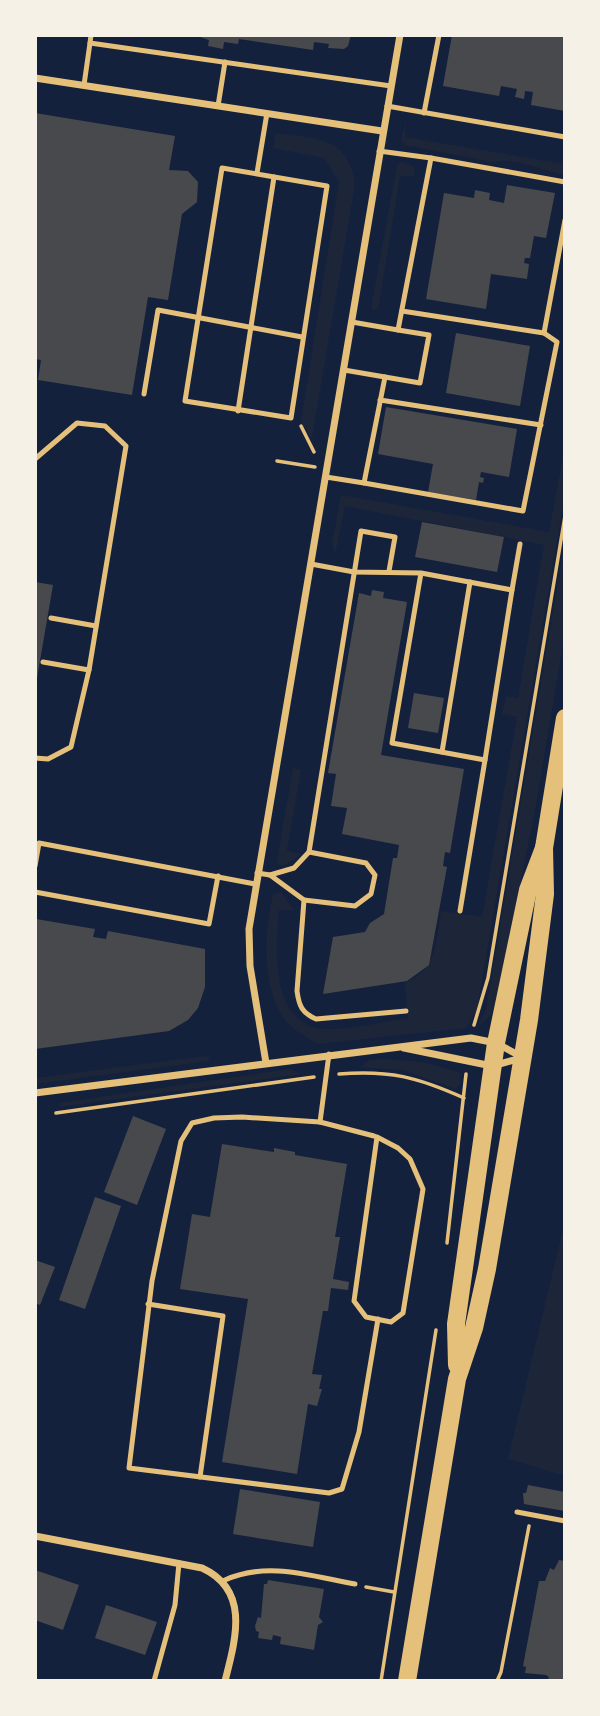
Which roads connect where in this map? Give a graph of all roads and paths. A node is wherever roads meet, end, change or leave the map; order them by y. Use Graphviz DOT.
graph roads {
  1 [pos="91,35"];
  2 [pos="400,35"];
  3 [pos="439,35"];
  4 [pos="90,43"];
  5 [pos="225,62"];
  6 [pos="35,78"];
  7 [pos="84,85"];
  8 [pos="391,86"];
  9 [pos="218,106"];
  10 [pos="387,106"];
  11 [pos="267,113"];
  12 [pos="424,113"];
  13 [pos="382,131"];
  14 [pos="565,137"];
  15 [pos="379,151"];
  16 [pos="431,158"];
  17 [pos="257,173"];
  18 [pos="274,177"];
  19 [pos="565,182"];
  20 [pos="565,220"];
  21 [pos="402,311"];
  22 [pos="199,317"];
  23 [pos="352,322"];
  24 [pos="251,326"];
  25 [pos="398,330"];
  26 [pos="544,333"];
  27 [pos="302,337"];
  28 [pos="344,370"];
  29 [pos="385,377"];
  30 [pos="144,394"];
  31 [pos="380,400"];
  32 [pos="238,411"];
  33 [pos="291,418"];
  34 [pos="541,425"];
  35 [pos="314,452"];
  36 [pos="35,459"];
  37 [pos="277,461"];
  38 [pos="327,473"];
  39 [pos="364,483"];
  40 [pos="565,516"];
  41 [pos="520,544"];
  42 [pos="311,564"];
  43 [pos="389,571"];
  44 [pos="354,572"];
  45 [pos="421,573"];
  46 [pos="470,582"];
  47 [pos="512,590"];
  48 [pos="51,618"];
  49 [pos="96,626"];
  50 [pos="43,662"];
  51 [pos="89,670"];
  52 [pos="565,718"];
  53 [pos="442,752"];
  54 [pos="35,758"];
  55 [pos="485,760"];
  56 [pos="544,848"];
  57 [pos="309,852"];
  58 [pos="36,853"];
  59 [pos="35,866"];
  60 [pos="257,873"];
  61 [pos="218,876"];
  62 [pos="270,876"];
  63 [pos="255,884"];
  64 [pos="35,892"];
  65 [pos="304,900"];
  66 [pos="460,911"];
  67 [pos="405,1010"];
  68 [pos="472,1030"];
  69 [pos="496,1043"];
  70 [pos="396,1047"];
  71 [pos="329,1054"];
  72 [pos="523,1058"];
  73 [pos="266,1063"];
  74 [pos="492,1066"];
  75 [pos="466,1074"];
  76 [pos="328,1075"];
  77 [pos="35,1093"];
  78 [pos="464,1098"];
  79 [pos="56,1112"];
  80 [pos="320,1122"];
  81 [pos="377,1137"];
  82 [pos="446,1251"];
  83 [pos="148,1304"];
  84 [pos="378,1319"];
  85 [pos="437,1319"];
  86 [pos="457,1379"];
  87 [pos="200,1477"];
  88 [pos="517,1512"];
  89 [pos="531,1515"];
  90 [pos="565,1521"];
  91 [pos="35,1536"];
  92 [pos="179,1563"];
  93 [pos="225,1580"];
  94 [pos="355,1584"];
  95 [pos="394,1592"];
  96 [pos="154,1681"];
  97 [pos="225,1681"];
  98 [pos="381,1681"];
  99 [pos="407,1681"];
  100 [pos="497,1681"];
  1 -- 4 [label="lane"];
  2 -- 8 [label="street"];
  3 -- 12 [label="lane"];
  4 -- 5 [label="lane"];
  4 -- 7 [label="lane"];
  5 -- 8 [label="lane"];
  5 -- 9 [label="lane"];
  6 -- 7 [label="street"];
  7 -- 9 [label="street"];
  8 -- 10 [label="street"];
  9 -- 11 [label="street"];
  10 -- 12 [label="lane"];
  10 -- 13 [label="street"];
  11 -- 13 [label="street"];
  11 -- 17 [label="lane"];
  12 -- 14 [label="lane"];
  13 -- 15 [label="street"];
  15 -- 16 [label="lane"];
  15 -- 23 [label="street"];
  16 -- 19 [label="lane"];
  16 -- 21 [label="lane"];
  17 -- 18 [label="lane"];
  17 -- 22 [label="lane"];
  18 -- 24 [label="lane"];
  18 -- 27 [label="lane"];
  20 -- 26 [label="lane"];
  21 -- 25 [label="lane"];
  21 -- 26 [label="lane"];
  22 -- 24 [label="lane"];
  22 -- 30 [label="lane"];
  22 -- 32 [label="lane"];
  23 -- 25 [label="lane"];
  23 -- 28 [label="street"];
  24 -- 27 [label="lane"];
  24 -- 32 [label="lane"];
  25 -- 29 [label="lane"];
  26 -- 34 [label="lane"];
  27 -- 33 [label="lane"];
  28 -- 29 [label="lane"];
  28 -- 38 [label="street"];
  29 -- 31 [label="lane"];
  31 -- 34 [label="lane"];
  31 -- 39 [label="lane"];
  32 -- 33 [label="lane"];
  33 -- 35 [label="path"];
  34 -- 39 [label="lane"];
  36 -- 49 [label="lane"];
  37 -- 38 [label="path"];
  38 -- 39 [label="lane"];
  38 -- 42 [label="street"];
  40 -- 68 [label="path"];
  41 -- 47 [label="lane"];
  42 -- 44 [label="lane"];
  42 -- 60 [label="street"];
  43 -- 44 [label="lane"];
  43 -- 44 [label="lane"];
  43 -- 45 [label="lane"];
  44 -- 57 [label="lane"];
  45 -- 46 [label="lane"];
  45 -- 53 [label="lane"];
  46 -- 47 [label="lane"];
  46 -- 53 [label="lane"];
  47 -- 55 [label="lane"];
  48 -- 49 [label="lane"];
  49 -- 51 [label="lane"];
  50 -- 51 [label="lane"];
  51 -- 54 [label="lane"];
  52 -- 56 [label="main road"];
  53 -- 55 [label="lane"];
  55 -- 66 [label="lane"];
  56 -- 69 [label="main road"];
  56 -- 72 [label="main road"];
  57 -- 62 [label="lane"];
  57 -- 65 [label="lane"];
  58 -- 59 [label="lane"];
  58 -- 61 [label="lane"];
  60 -- 62 [label="lane"];
  60 -- 63 [label="street"];
  61 -- 63 [label="lane"];
  61 -- 64 [label="lane"];
  62 -- 65 [label="lane"];
  63 -- 73 [label="street"];
  65 -- 67 [label="lane"];
  69 -- 70 [label="street"];
  69 -- 72 [label="street"];
  69 -- 74 [label="main road"];
  70 -- 71 [label="street"];
  70 -- 74 [label="street"];
  71 -- 73 [label="street"];
  71 -- 76 [label="lane"];
  72 -- 74 [label="street"];
  72 -- 86 [label="main road"];
  73 -- 77 [label="street"];
  74 -- 86 [label="main road"];
  75 -- 78 [label="path"];
  76 -- 78 [label="path"];
  76 -- 79 [label="path"];
  76 -- 80 [label="lane"];
  78 -- 82 [label="path"];
  80 -- 81 [label="lane"];
  80 -- 83 [label="lane"];
  81 -- 84 [label="lane"];
  81 -- 84 [label="lane"];
  83 -- 87 [label="lane"];
  83 -- 87 [label="lane"];
  84 -- 87 [label="lane"];
  85 -- 95 [label="path"];
  86 -- 99 [label="main road"];
  88 -- 89 [label="lane"];
  89 -- 90 [label="lane"];
  89 -- 100 [label="path"];
  91 -- 92 [label="street"];
  92 -- 93 [label="street"];
  92 -- 96 [label="lane"];
  93 -- 94 [label="lane"];
  93 -- 97 [label="street"];
  94 -- 95 [label="path"];
  95 -- 98 [label="path"];
}
